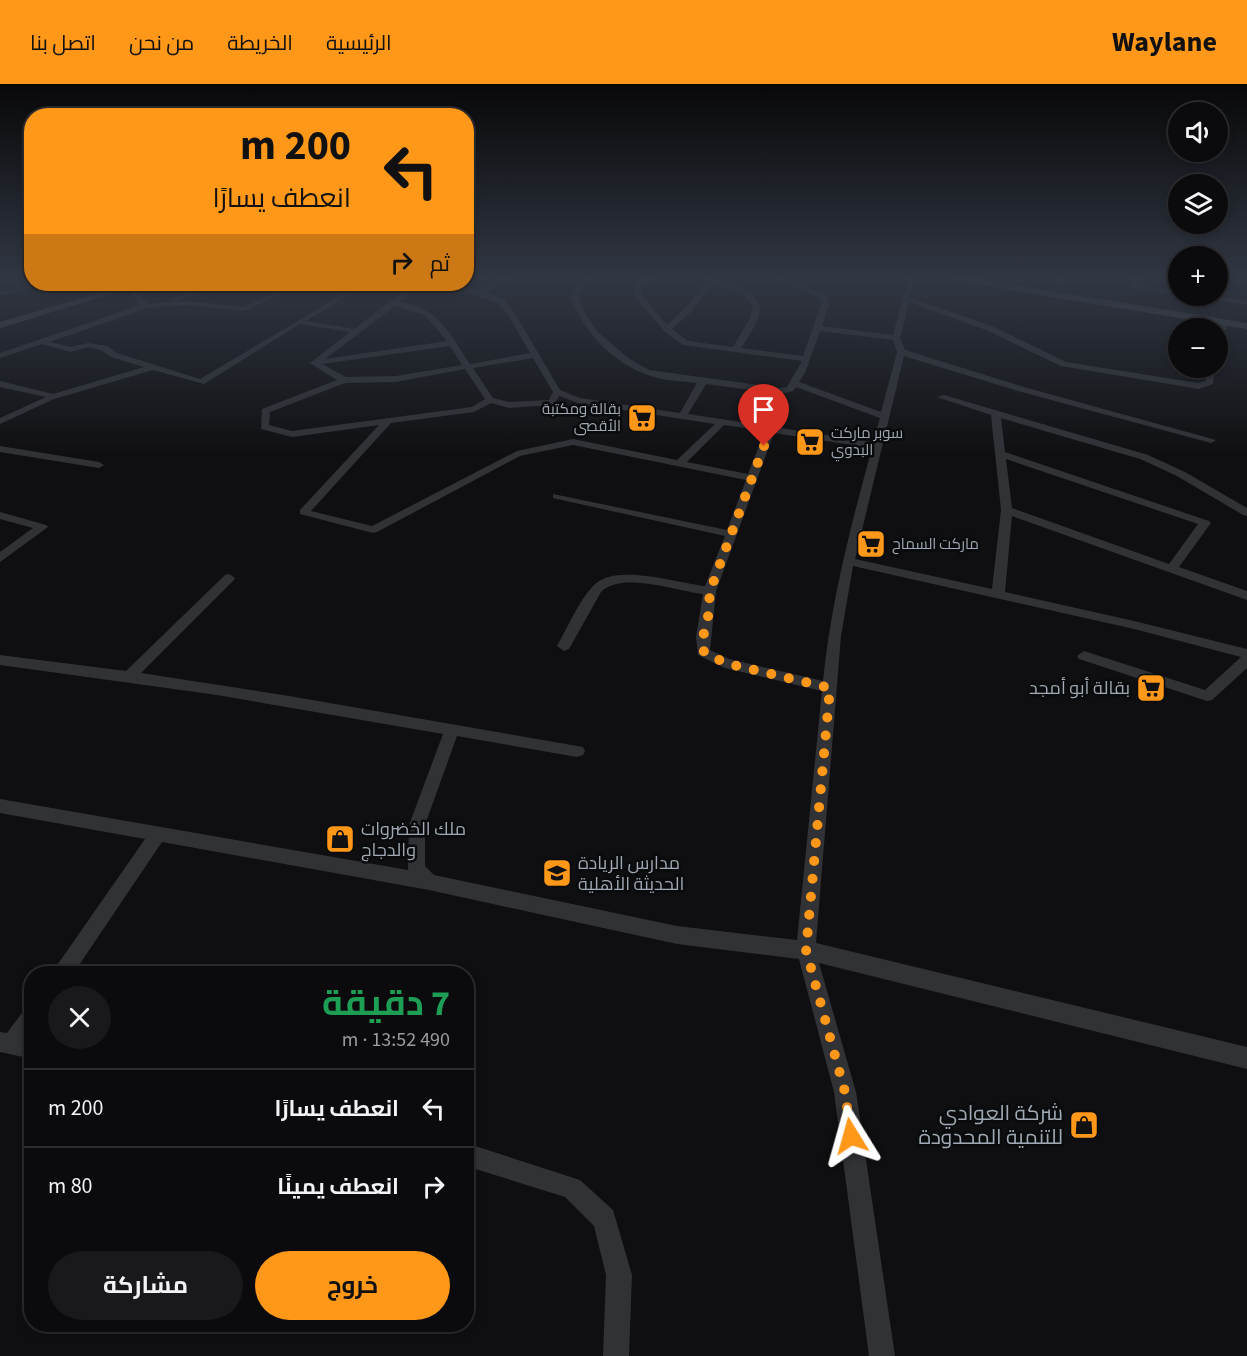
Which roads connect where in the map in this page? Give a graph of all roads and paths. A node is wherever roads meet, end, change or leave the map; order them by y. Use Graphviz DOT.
graph roads {
  1 [pos="54,338"];
  2 [pos="272,338"];
  3 [pos="346,338"];
  4 [pos="449,338"];
  5 [pos="524,338"];
  6 [pos="601,338"];
  7 [pos="680,338"];
  8 [pos="742,338"];
  9 [pos="813,338"];
  10 [pos="866,338"];
  11 [pos="899,338"];
  12 [pos="1010,338"];
  13 [pos="43,342"];
  14 [pos="452,343"];
  15 [pos="898,345"];
  16 [pos="735,351"];
  17 [pos="533,354"];
  18 [pos="0,356"];
  19 [pos="806,359"];
  20 [pos="314,363"];
  21 [pos="468,366"];
  22 [pos="150,368"];
  23 [pos="1210,378"];
  24 [pos="344,380"];
  25 [pos="703,381"];
  26 [pos="794,383"];
  27 [pos="0,384"];
  28 [pos="557,392"];
  29 [pos="52,397"];
  30 [pos="941,397"];
  31 [pos="490,400"];
  32 [pos="996,414"];
  33 [pos="682,417"];
  34 [pos="885,417"];
  35 [pos="0,421"];
  36 [pos="387,422"];
  37 [pos="722,422"];
  38 [pos="770,430"];
  39 [pos="1211,440"];
  40 [pos="878,446"];
  41 [pos="0,449"];
  42 [pos="1002,454"];
  43 [pos="679,464"];
  44 [pos="99,465"];
  45 [pos="752,478"];
  46 [pos="557,496"];
  47 [pos="1007,510"];
  48 [pos="1247,513"];
  49 [pos="0,515"];
  50 [pos="731,534"];
  51 [pos="0,558"];
  52 [pos="848,561"];
  53 [pos="1172,569"];
  54 [pos="229,578"];
  55 [pos="710,591"];
  56 [pos="998,596"];
  57 [pos="1247,596"];
  58 [pos="564,646"];
  59 [pos="1247,654"];
  60 [pos="1084,657"];
  61 [pos="0,660"];
  62 [pos="1247,660"];
  63 [pos="131,675"];
  64 [pos="830,688"];
  65 [pos="452,729"];
  66 [pos="577,750"];
  67 [pos="0,806"];
  68 [pos="158,834"];
  69 [pos="429,882"];
  70 [pos="806,950"];
  71 [pos="67,966"];
  72 [pos="24,1029"];
  73 [pos="14,1045"];
  74 [pos="1247,1058"];
  75 [pos="474,1156"];
  76 [pos="616,1356"];
  77 [pos="882,1356"];
  1 -- 13 [label="street"];
  2 -- 22 [label="street"];
  3 -- 20 [label="street"];
  4 -- 14 [label="street"];
  5 -- 17 [label="street"];
  6 -- 25 [label="street"];
  7 -- 16 [label="street"];
  8 -- 16 [label="street"];
  9 -- 19 [label="street"];
  10 -- 15 [label="street"];
  11 -- 15 [label="street"];
  12 -- 23 [label="street"];
  13 -- 18 [label="street"];
  13 -- 22 [label="street"];
  14 -- 20 [label="street"];
  14 -- 21 [label="street"];
  15 -- 34 [label="street"];
  15 -- 39 [label="street"];
  16 -- 19 [label="street"];
  17 -- 21 [label="street"];
  17 -- 28 [label="street"];
  19 -- 26 [label="street"];
  20 -- 24 [label="street"];
  21 -- 24 [label="street"];
  21 -- 31 [label="street"];
  22 -- 29 [label="street"];
  24 -- 36 [label="street"];
  25 -- 26 [label="street"];
  25 -- 33 [label="street"];
  26 -- 34 [label="street"];
  27 -- 29 [label="street"];
  28 -- 31 [label="street"];
  28 -- 33 [label="street"];
  29 -- 35 [label="street"];
  30 -- 32 [label="street"];
  31 -- 36 [label="street"];
  32 -- 42 [label="street"];
  32 -- 48 [label="street"];
  33 -- 37 [label="street"];
  34 -- 40 [label="street"];
  36 -- 43 [label="street"];
  37 -- 38 [label="street"];
  37 -- 43 [label="street"];
  38 -- 40 [label="street"];
  38 -- 45 [label="street"];
  40 -- 52 [label="street"];
  41 -- 44 [label="street"];
  42 -- 47 [label="street"];
  42 -- 53 [label="street"];
  43 -- 45 [label="street"];
  45 -- 50 [label="street"];
  46 -- 50 [label="street"];
  47 -- 53 [label="street"];
  47 -- 56 [label="street"];
  49 -- 51 [label="street"];
  50 -- 55 [label="street"];
  52 -- 56 [label="street"];
  52 -- 64 [label="street"];
  53 -- 57 [label="street"];
  54 -- 63 [label="street"];
  55 -- 58 [label="street"];
  55 -- 64 [label="street"];
  56 -- 59 [label="street"];
  60 -- 62 [label="street"];
  61 -- 63 [label="street"];
  63 -- 65 [label="street"];
  64 -- 70 [label="street"];
  65 -- 66 [label="street"];
  65 -- 69 [label="street"];
  67 -- 68 [label="street"];
  68 -- 69 [label="street"];
  68 -- 71 [label="street"];
  69 -- 70 [label="street"];
  70 -- 74 [label="street"];
  70 -- 77 [label="street"];
  72 -- 73 [label="street"];
  75 -- 76 [label="street"];
}
